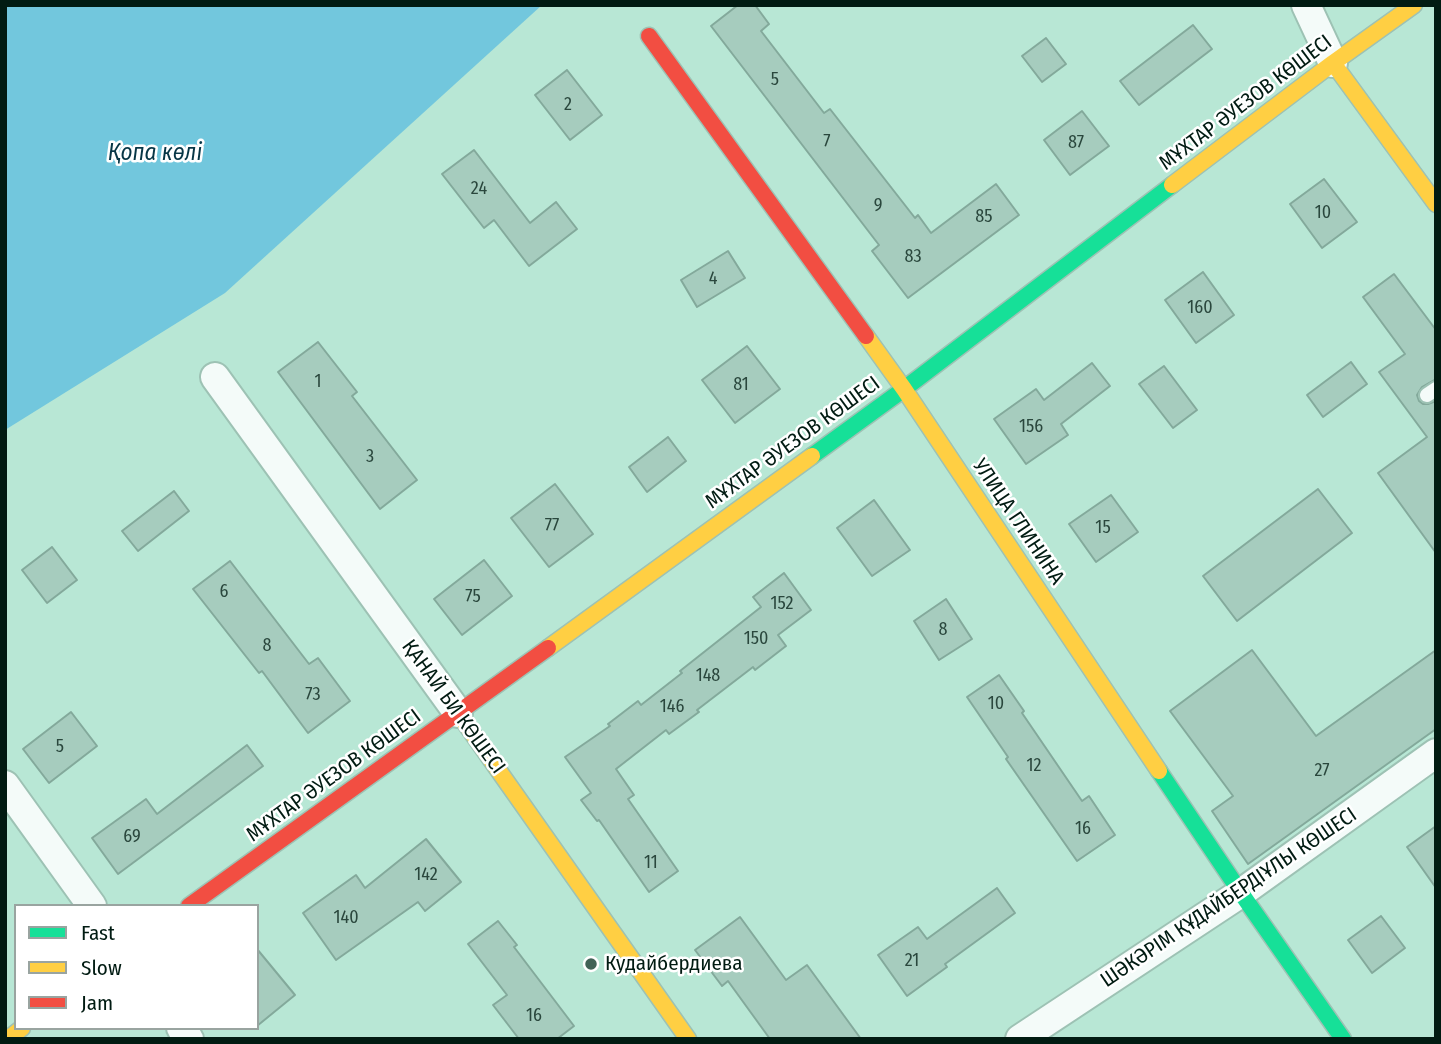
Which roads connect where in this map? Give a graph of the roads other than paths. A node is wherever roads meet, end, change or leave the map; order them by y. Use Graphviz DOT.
graph roads {
  1 [pos="1306,5"];
  2 [pos="1414,5"];
  3 [pos="649,36"];
  4 [pos="1334,63"];
  5 [pos="1436,204"];
  6 [pos="215,377"];
  7 [pos="904,389"];
  8 [pos="458,713"];
  9 [pos="1436,753"];
  10 [pos="5,785"];
  11 [pos="1241,893"];
  12 [pos="91,904"];
  13 [pos="192,904"];
  14 [pos="688,1039"];
  15 [pos="1020,1039"];
  16 [pos="1343,1039"];
  1 -- 4 [label="street"];
  2 -- 4 [label="main road, МҰХТАР ӘУЕЗОВ КӨШЕСІ"];
  3 -- 7 [label="main road, УЛИЦА ГЛИНИНА"];
  4 -- 5 [label="main road"];
  4 -- 7 [label="main road, МҰХТАР ӘУЕЗОВ КӨШЕСІ"];
  6 -- 8 [label="street, ҚАНАЙ БИ КӨШЕСІ"];
  7 -- 8 [label="main road, МҰХТАР ӘУЕЗОВ КӨШЕСІ"];
  7 -- 11 [label="main road, УЛИЦА ГЛИНИНА"];
  8 -- 13 [label="main road, МҰХТАР ӘУЕЗОВ КӨШЕСІ"];
  8 -- 14 [label="main road, ҚАНАЙ БИ КӨШЕСІ"];
  9 -- 11 [label="street, ШӘКӘРІМ ҚҰДАЙБЕРДІҰЛЫ КӨШЕСІ"];
  10 -- 12 [label="street"];
  11 -- 15 [label="street, ШӘКӘРІМ ҚҰДАЙБЕРДІҰЛЫ КӨШЕСІ"];
  11 -- 16 [label="main road, УЛИЦА ГЛИНИНА"];
}
